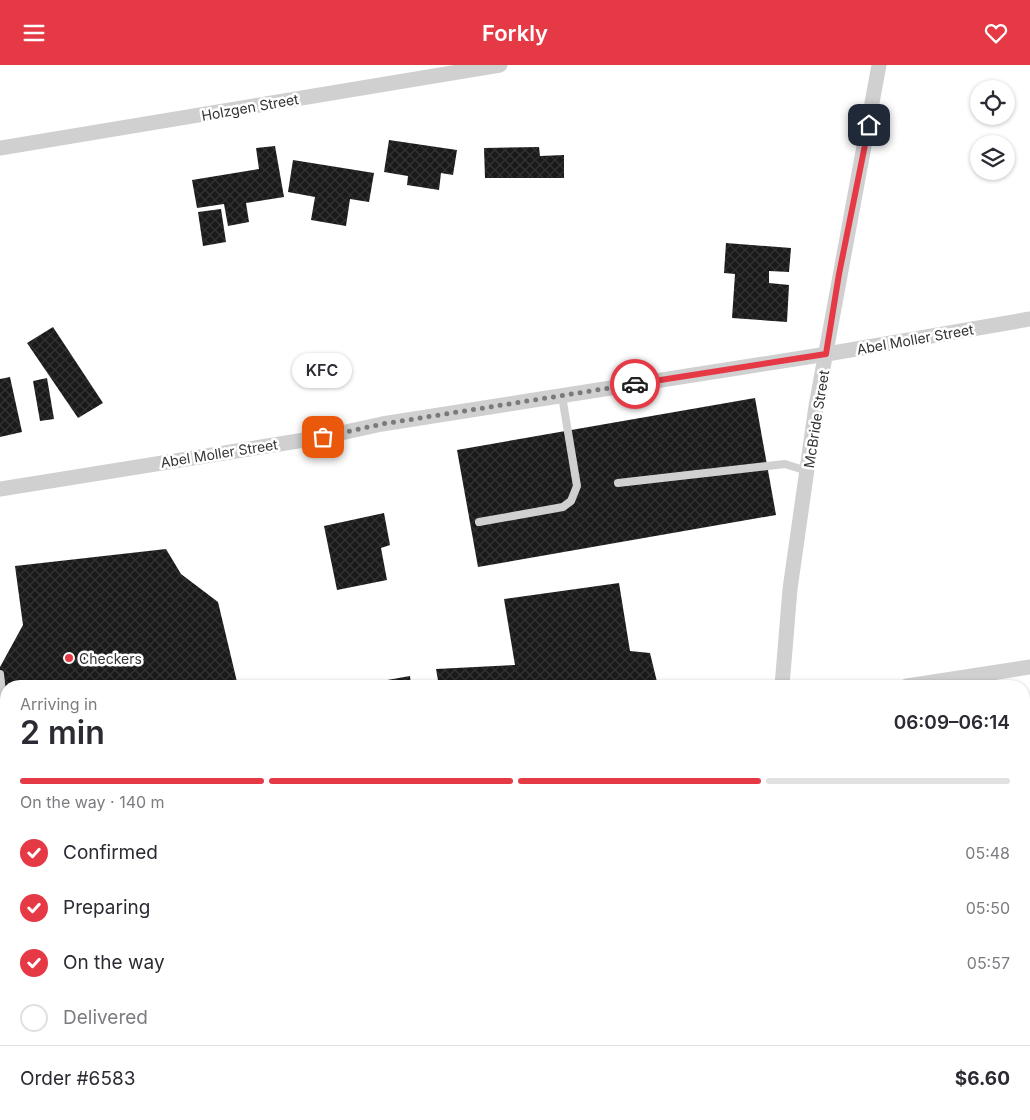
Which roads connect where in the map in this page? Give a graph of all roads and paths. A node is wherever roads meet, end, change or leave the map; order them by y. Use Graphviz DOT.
graph roads {
  1 [pos="500,65"];
  2 [pos="879,65"];
  3 [pos="0,148"];
  4 [pos="1030,319"];
  5 [pos="826,354"];
  6 [pos="562,396"];
  7 [pos="807,471"];
  8 [pos="618,483"];
  9 [pos="0,489"];
  10 [pos="479,522"];
  11 [pos="1030,667"];
  12 [pos="782,680"];
  13 [pos="946,680"];
  1 -- 3 [label="street, Holzgen Street"];
  2 -- 5 [label="street, McBride Street"];
  4 -- 5 [label="street, Abel Moller Street"];
  5 -- 6 [label="street, Abel Moller Street"];
  5 -- 7 [label="street, McBride Street"];
  6 -- 9 [label="street, Abel Moller Street"];
  6 -- 10 [label="lane"];
  7 -- 8 [label="lane"];
  7 -- 12 [label="street, McBride Street"];
  11 -- 13 [label="street"];
}
